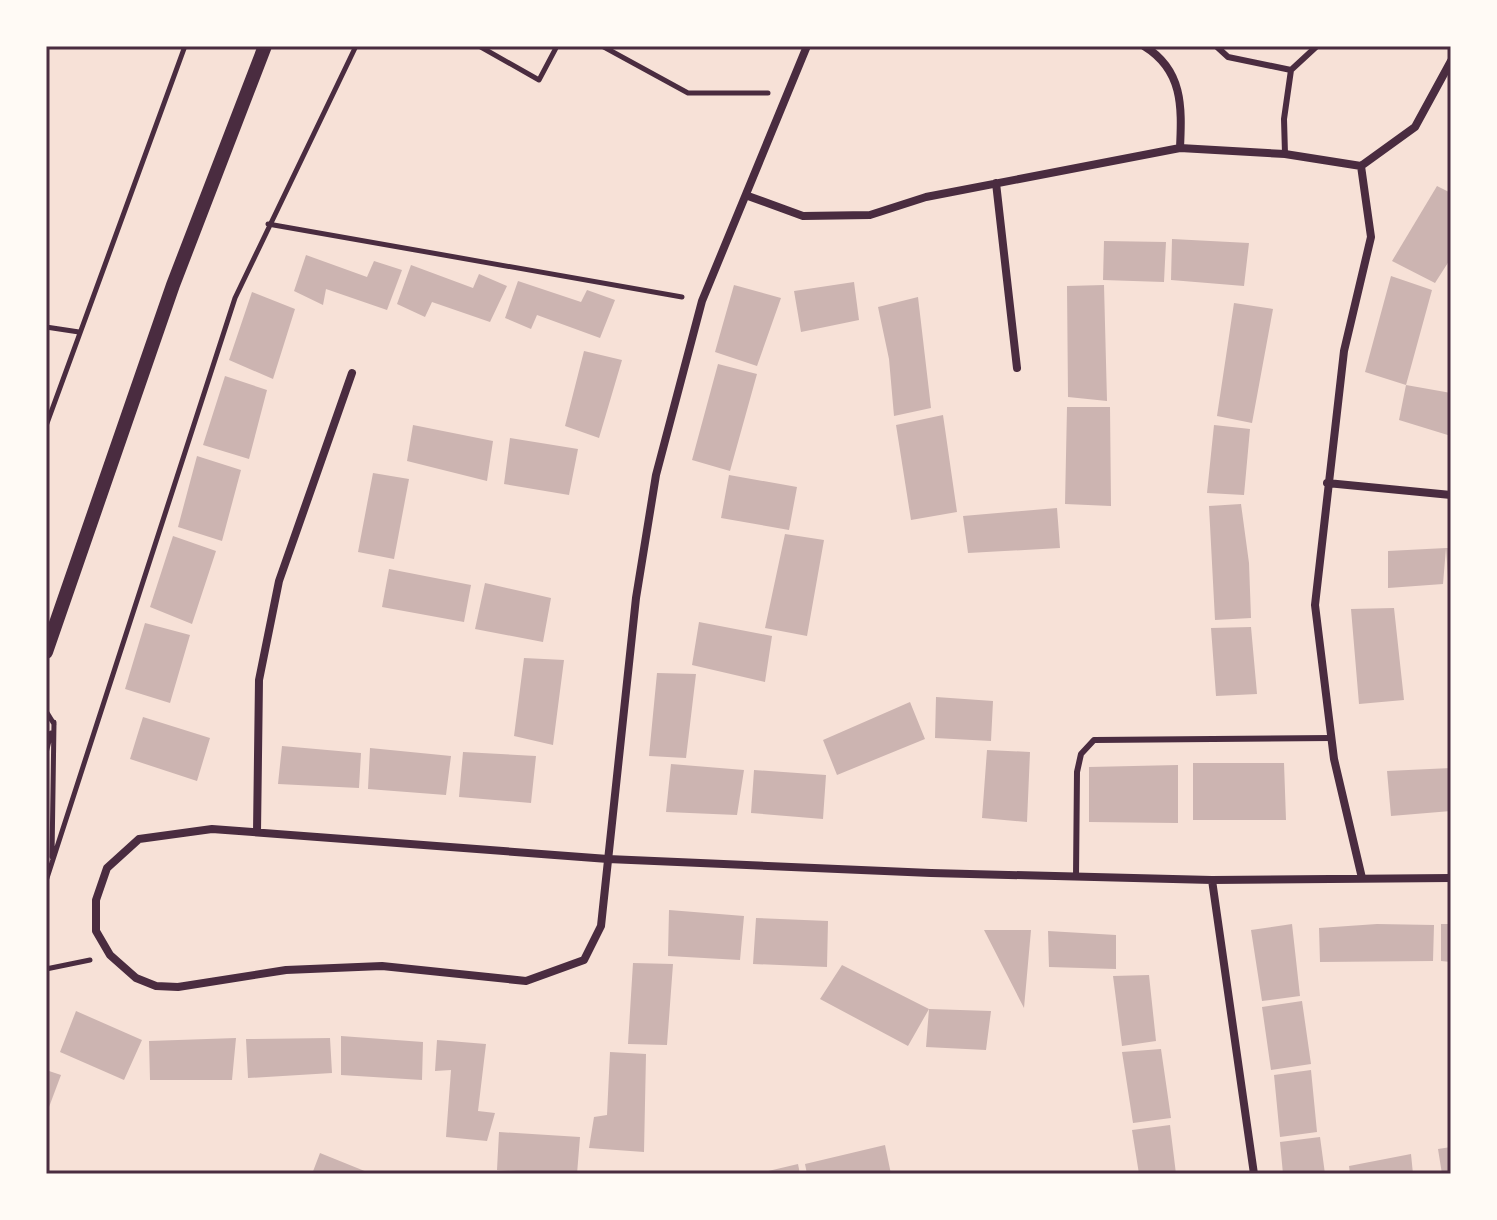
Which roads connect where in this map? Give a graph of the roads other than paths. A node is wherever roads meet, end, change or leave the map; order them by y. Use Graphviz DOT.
graph roads {
  1 [pos="265,46"];
  2 [pos="807,46"];
  3 [pos="1144,46"];
  4 [pos="1216,46"];
  5 [pos="1317,46"];
  6 [pos="1451,61"];
  7 [pos="1291,70"];
  8 [pos="1180,148"];
  9 [pos="1285,154"];
  10 [pos="1361,166"];
  11 [pos="996,183"];
  12 [pos="748,196"];
  13 [pos="1017,368"];
  14 [pos="352,373"];
  15 [pos="1327,483"];
  16 [pos="1451,495"];
  17 [pos="46,652"];
  18 [pos="1331,738"];
  19 [pos="257,832"];
  20 [pos="608,859"];
  21 [pos="1076,876"];
  22 [pos="1362,878"];
  23 [pos="1451,878"];
  24 [pos="1212,880"];
  25 [pos="1254,1174"];
  1 -- 17 [label="street"];
  2 -- 12 [label="street"];
  3 -- 8 [label="street"];
  4 -- 7 [label="lane"];
  5 -- 7 [label="lane"];
  6 -- 10 [label="street"];
  7 -- 9 [label="lane"];
  8 -- 9 [label="street"];
  8 -- 11 [label="street"];
  9 -- 10 [label="street"];
  10 -- 15 [label="street"];
  11 -- 12 [label="street"];
  11 -- 13 [label="street"];
  12 -- 20 [label="street"];
  14 -- 19 [label="street"];
  15 -- 16 [label="street"];
  15 -- 18 [label="street"];
  18 -- 21 [label="lane"];
  18 -- 22 [label="street"];
  19 -- 20 [label="street"];
  19 -- 20 [label="street"];
  20 -- 21 [label="street"];
  21 -- 24 [label="street"];
  22 -- 23 [label="street"];
  22 -- 24 [label="street"];
  24 -- 25 [label="street"];
}
